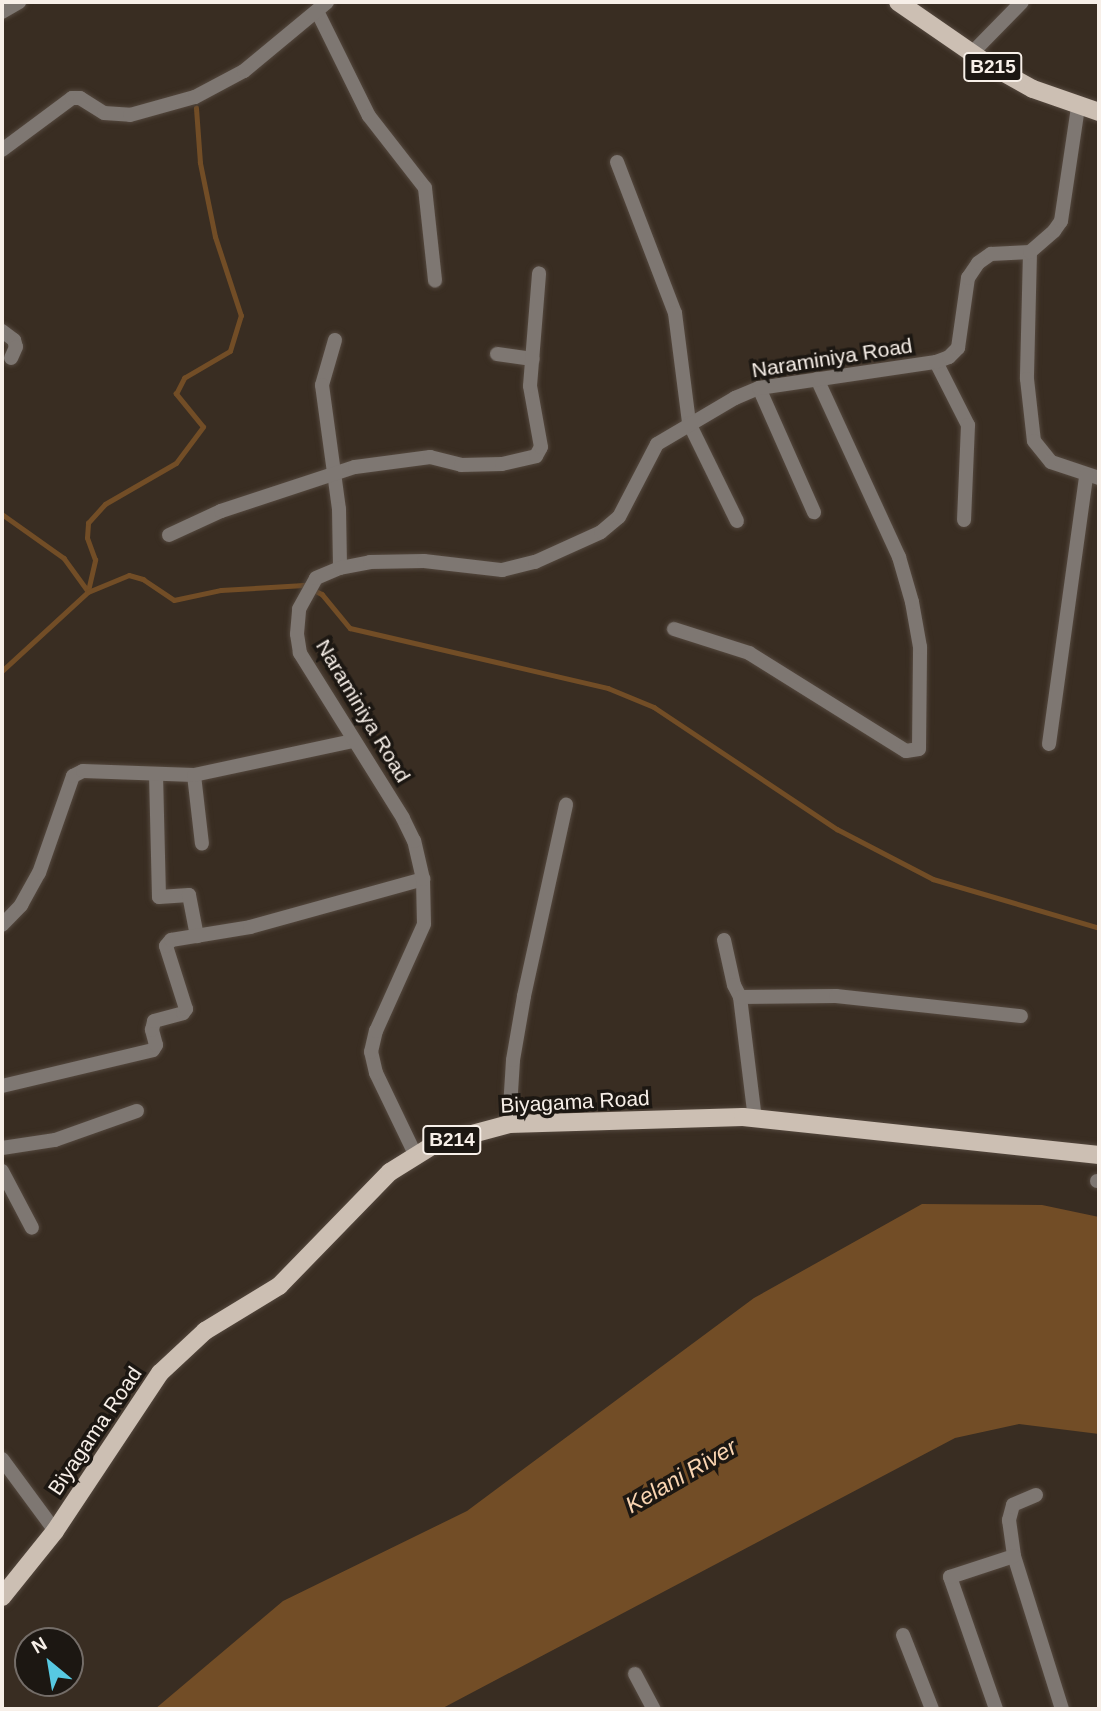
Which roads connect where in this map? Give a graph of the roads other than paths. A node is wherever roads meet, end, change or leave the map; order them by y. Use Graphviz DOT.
graph roads {
  1 [pos="19,2"];
  2 [pos="898,2"];
  3 [pos="1022,2"];
  4 [pos="322,6"];
  5 [pos="2,12"];
  6 [pos="972,53"];
  7 [pos="1078,107"];
  8 [pos="1099,112"];
  9 [pos="2,150"];
  10 [pos="617,162"];
  11 [pos="1030,252"];
  12 [pos="539,273"];
  13 [pos="435,280"];
  14 [pos="2,331"];
  15 [pos="335,340"];
  16 [pos="497,354"];
  17 [pos="11,358"];
  18 [pos="533,359"];
  19 [pos="936,362"];
  20 [pos="817,379"];
  21 [pos="759,388"];
  22 [pos="689,423"];
  23 [pos="333,471"];
  24 [pos="1093,477"];
  25 [pos="814,512"];
  26 [pos="964,520"];
  27 [pos="737,521"];
  28 [pos="169,535"];
  29 [pos="340,568"];
  30 [pos="674,629"];
  31 [pos="353,741"];
  32 [pos="1049,744"];
  33 [pos="156,774"];
  34 [pos="194,775"];
  35 [pos="566,805"];
  36 [pos="202,844"];
  37 [pos="423,879"];
  38 [pos="2,925"];
  39 [pos="197,936"];
  40 [pos="724,940"];
  41 [pos="740,997"];
  42 [pos="1021,1016"];
  43 [pos="2,1086"];
  44 [pos="137,1111"];
  45 [pos="755,1119"];
  46 [pos="509,1124"];
  47 [pos="2,1148"];
  48 [pos="415,1154"];
  49 [pos="1099,1155"];
  50 [pos="2,1171"];
  51 [pos="32,1228"];
  52 [pos="2,1459"];
  53 [pos="1036,1495"];
  54 [pos="55,1531"];
  55 [pos="1014,1556"];
  56 [pos="2,1597"];
  57 [pos="902,1635"];
  58 [pos="635,1674"];
  59 [pos="654,1709"];
  60 [pos="932,1709"];
  61 [pos="996,1709"];
  62 [pos="1062,1709"];
  1 -- 5 [label="street"];
  2 -- 6 [label="main road, B215"];
  3 -- 6 [label="street"];
  4 -- 9 [label="street"];
  4 -- 13 [label="street"];
  6 -- 7 [label="main road, B215"];
  7 -- 8 [label="main road, B215"];
  7 -- 11 [label="street"];
  10 -- 22 [label="street"];
  11 -- 19 [label="street, Naraminiya Road"];
  11 -- 24 [label="street"];
  12 -- 18 [label="street"];
  14 -- 17 [label="street"];
  15 -- 23 [label="street"];
  16 -- 18 [label="street"];
  18 -- 23 [label="street"];
  19 -- 20 [label="street, Naraminiya Road"];
  19 -- 26 [label="street"];
  20 -- 21 [label="street, Naraminiya Road"];
  20 -- 30 [label="street"];
  21 -- 22 [label="street, Naraminiya Road"];
  21 -- 25 [label="street"];
  22 -- 27 [label="street"];
  22 -- 29 [label="street, Naraminiya Road"];
  23 -- 28 [label="street"];
  23 -- 29 [label="street"];
  24 -- 32 [label="street"];
  29 -- 31 [label="street, Naraminiya Road"];
  31 -- 34 [label="street"];
  31 -- 37 [label="street, Naraminiya Road"];
  33 -- 34 [label="street"];
  33 -- 38 [label="street"];
  33 -- 39 [label="street"];
  34 -- 36 [label="street"];
  35 -- 46 [label="street"];
  37 -- 39 [label="street"];
  37 -- 48 [label="street, Naraminiya Road"];
  39 -- 43 [label="street"];
  40 -- 41 [label="street"];
  41 -- 42 [label="street"];
  41 -- 45 [label="street"];
  44 -- 47 [label="street"];
  45 -- 46 [label="main road, Biyagama Road / B214"];
  45 -- 49 [label="main road, Biyagama Road / B214"];
  46 -- 48 [label="main road, Biyagama Road / B214"];
  48 -- 54 [label="main road, Biyagama Road / B214"];
  50 -- 51 [label="street"];
  52 -- 54 [label="street"];
  53 -- 55 [label="street"];
  54 -- 56 [label="main road, Biyagama Road / B214"];
  55 -- 61 [label="street"];
  55 -- 62 [label="street"];
  57 -- 60 [label="street"];
  58 -- 59 [label="street"];
}
